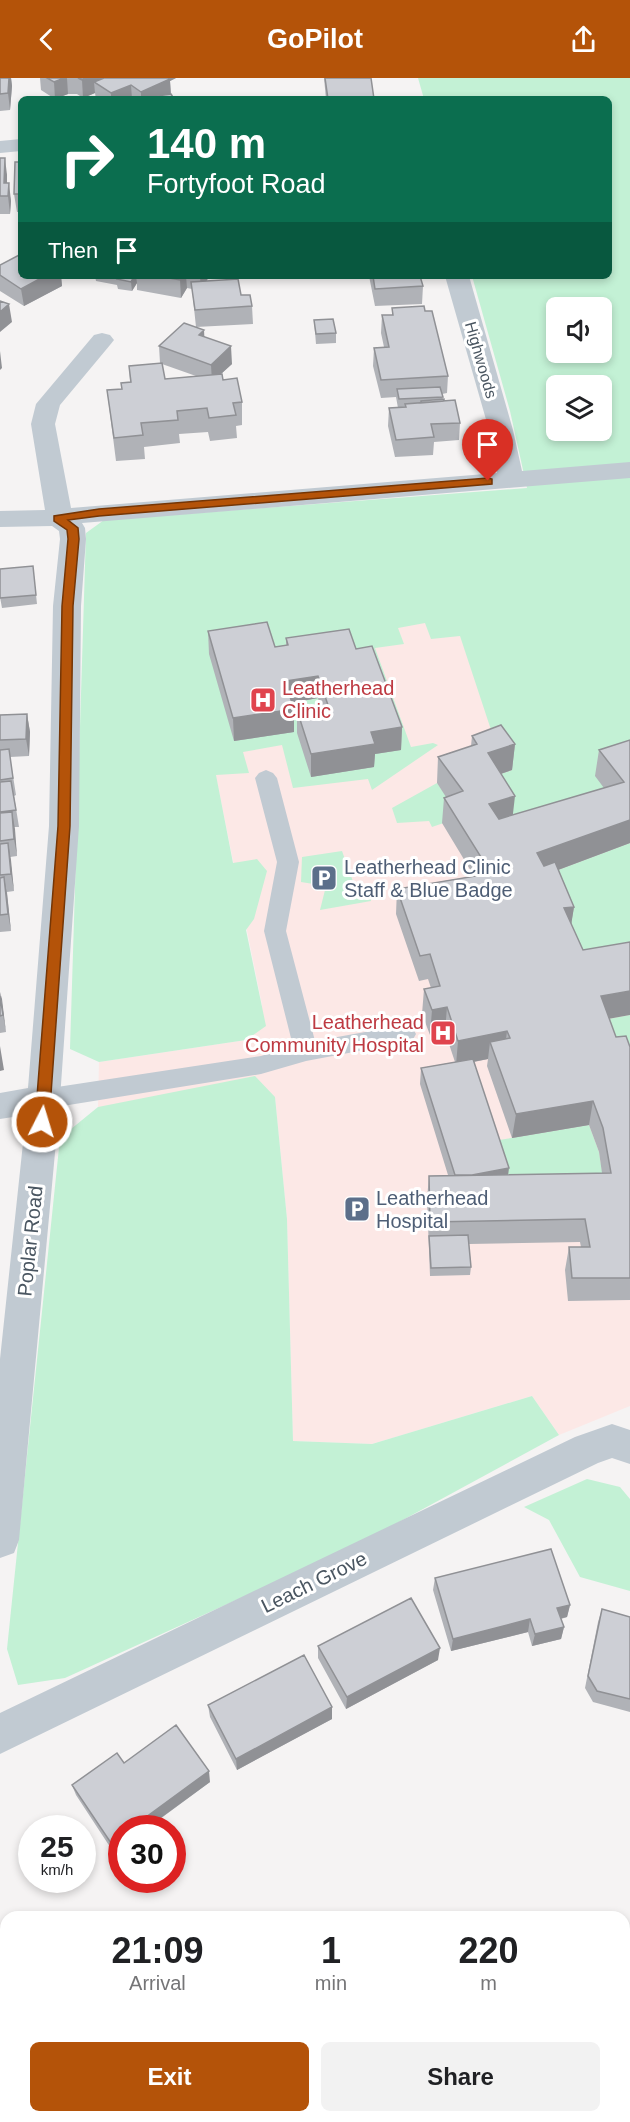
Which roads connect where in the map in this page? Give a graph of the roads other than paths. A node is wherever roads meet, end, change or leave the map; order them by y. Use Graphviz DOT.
graph roads {
  1 [pos="18,146"];
  2 [pos="0,147"];
  3 [pos="459,279"];
  4 [pos="102,340"];
  5 [pos="630,470"];
  6 [pos="511,479"];
  7 [pos="58,518"];
  8 [pos="0,519"];
  9 [pos="266,778"];
  10 [pos="404,1034"];
  11 [pos="306,1052"];
  12 [pos="44,1099"];
  13 [pos="0,1106"];
  14 [pos="630,1447"];
  15 [pos="0,1540"];
  16 [pos="0,1734"];
  1 -- 2 [label="street"];
  3 -- 6 [label="street, Highwoods"];
  4 -- 7 [label="street"];
  5 -- 6 [label="street"];
  6 -- 7 [label="street"];
  7 -- 8 [label="street"];
  7 -- 12 [label="street, Poplar Road"];
  9 -- 11 [label="lane"];
  10 -- 11 [label="lane"];
  11 -- 12 [label="lane"];
  12 -- 13 [label="street"];
  12 -- 15 [label="street, Poplar Road"];
  14 -- 16 [label="street, Leach Grove"];
}
